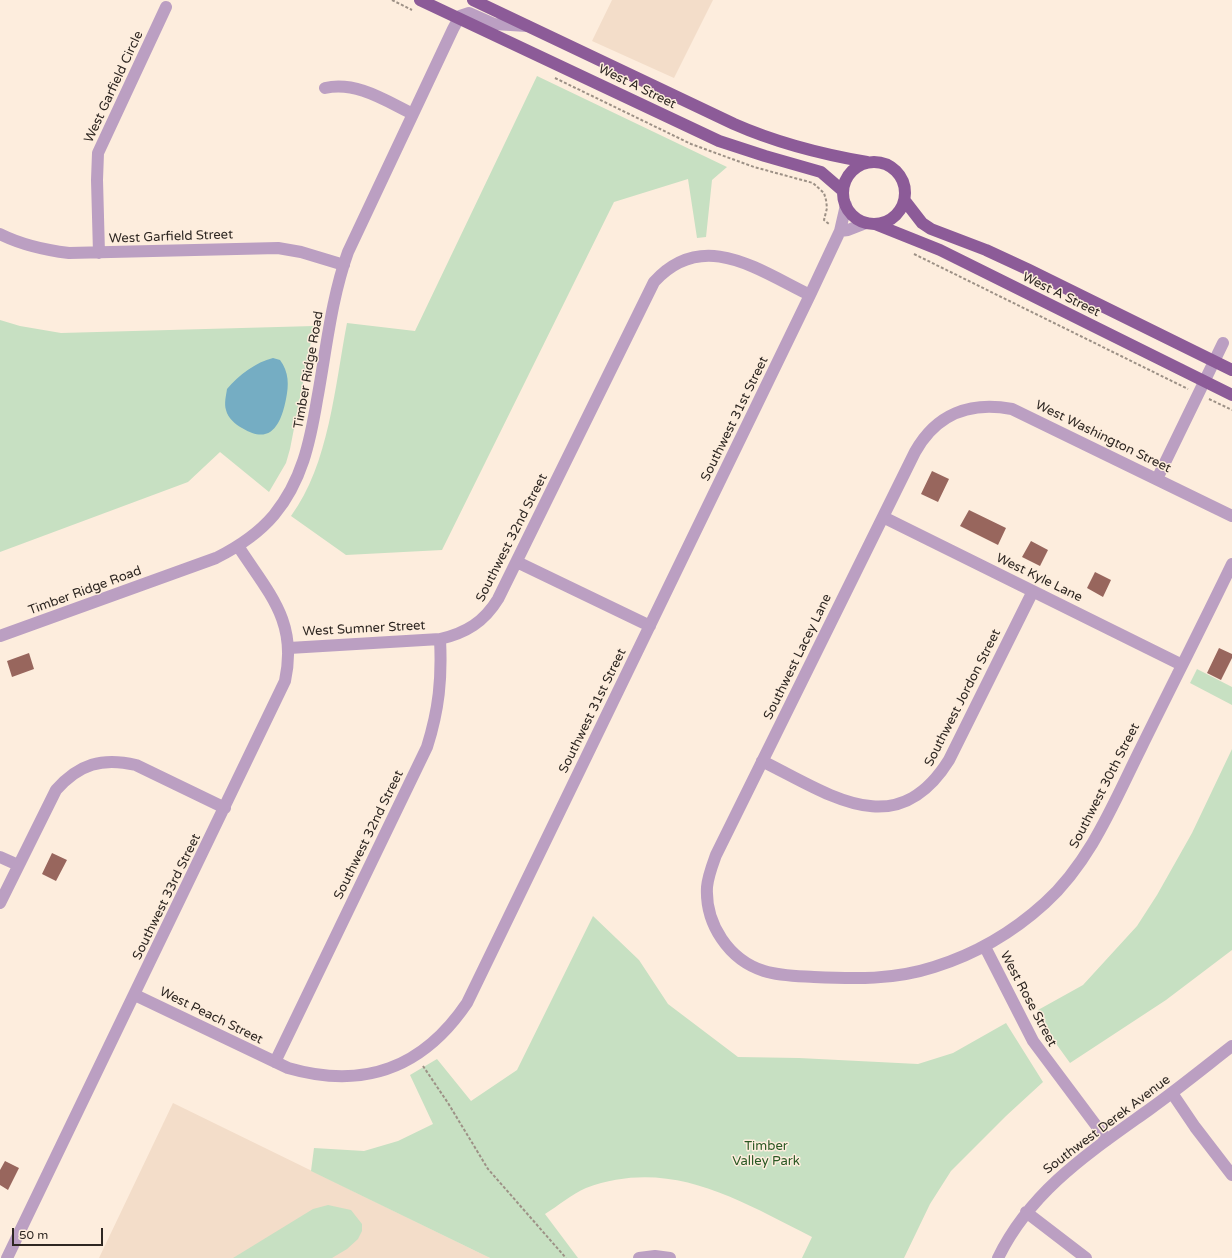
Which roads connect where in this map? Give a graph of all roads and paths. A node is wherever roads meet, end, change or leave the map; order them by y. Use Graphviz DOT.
graph roads {
  1 [pos="392,0"];
  2 [pos="420,0"];
  3 [pos="473,0"];
  4 [pos="166,7"];
  5 [pos="419,13"];
  6 [pos="458,19"];
  7 [pos="528,26"];
  8 [pos="549,76"];
  9 [pos="325,88"];
  10 [pos="413,114"];
  11 [pos="867,162"];
  12 [pos="843,191"];
  13 [pos="905,201"];
  14 [pos="846,205"];
  15 [pos="870,223"];
  16 [pos="840,231"];
  17 [pos="0,234"];
  18 [pos="910,252"];
  19 [pos="99,253"];
  20 [pos="344,265"];
  21 [pos="810,295"];
  22 [pos="1223,343"];
  23 [pos="1214,361"];
  24 [pos="1232,370"];
  25 [pos="1203,381"];
  26 [pos="1197,393"];
  27 [pos="1232,395"];
  28 [pos="1232,410"];
  29 [pos="957,412"];
  30 [pos="1157,479"];
  31 [pos="1232,516"];
  32 [pos="883,517"];
  33 [pos="238,546"];
  34 [pos="517,562"];
  35 [pos="1232,564"];
  36 [pos="1033,591"];
  37 [pos="650,626"];
  38 [pos="0,636"];
  39 [pos="440,639"];
  40 [pos="289,648"];
  41 [pos="1182,665"];
  42 [pos="762,761"];
  43 [pos="225,808"];
  44 [pos="0,856"];
  45 [pos="18,865"];
  46 [pos="0,903"];
  47 [pos="718,934"];
  48 [pos="984,946"];
  49 [pos="135,994"];
  50 [pos="1232,1046"];
  51 [pos="275,1062"];
  52 [pos="423,1066"];
  53 [pos="1172,1093"];
  54 [pos="1107,1140"];
  55 [pos="1232,1175"];
  56 [pos="1026,1212"];
  57 [pos="8,1258"];
  58 [pos="566,1258"];
  59 [pos="639,1258"];
  60 [pos="670,1258"];
  61 [pos="998,1258"];
  62 [pos="1086,1258"];
  1 -- 5 [label="path"];
  2 -- 6 [label="main road, West A Street"];
  3 -- 7 [label="main road, West A Street"];
  4 -- 19 [label="street, West Garfield Circle"];
  6 -- 7 [label="street"];
  6 -- 10 [label="street, Timber Ridge Road"];
  6 -- 12 [label="main road, West A Street"];
  7 -- 11 [label="main road, West A Street"];
  8 -- 16 [label="path"];
  9 -- 10 [label="street"];
  10 -- 20 [label="street, Timber Ridge Road"];
  11 -- 12 [label="main road"];
  11 -- 13 [label="main road"];
  12 -- 14 [label="main road"];
  13 -- 15 [label="main road"];
  13 -- 23 [label="main road, West A Street"];
  14 -- 15 [label="main road"];
  14 -- 16 [label="street, Southwest 31st Street"];
  15 -- 16 [label="street"];
  15 -- 25 [label="main road, West A Street"];
  16 -- 21 [label="street, Southwest 31st Street"];
  17 -- 19 [label="street, West Garfield Street"];
  18 -- 26 [label="path"];
  19 -- 20 [label="street, West Garfield Street"];
  20 -- 33 [label="street, Timber Ridge Road"];
  21 -- 34 [label="street, Southwest 32nd Street"];
  21 -- 37 [label="street, Southwest 31st Street"];
  22 -- 23 [label="street"];
  23 -- 24 [label="main road, West A Street"];
  23 -- 25 [label="street"];
  25 -- 26 [label="street"];
  25 -- 27 [label="main road, West A Street"];
  26 -- 28 [label="path"];
  26 -- 30 [label="street"];
  29 -- 30 [label="street, West Washington Street"];
  29 -- 32 [label="street, Southwest Lacey Lane"];
  30 -- 31 [label="street, West Washington Street"];
  32 -- 36 [label="street, West Kyle Lane"];
  32 -- 42 [label="street, Southwest Lacey Lane"];
  33 -- 38 [label="street, Timber Ridge Road"];
  33 -- 40 [label="street, Southwest 33rd Street"];
  34 -- 37 [label="street"];
  34 -- 39 [label="street, Southwest 32nd Street"];
  35 -- 41 [label="street, Southwest 30th Street"];
  36 -- 41 [label="street, West Kyle Lane"];
  36 -- 42 [label="street, Southwest Jordon Street"];
  37 -- 51 [label="street, Southwest 31st Street"];
  39 -- 40 [label="street, West Sumner Street"];
  39 -- 51 [label="street, Southwest 32nd Street"];
  40 -- 43 [label="street, Southwest 33rd Street"];
  41 -- 48 [label="street, Southwest 30th Street"];
  42 -- 47 [label="street, Southwest Lacey Lane"];
  43 -- 45 [label="street"];
  43 -- 49 [label="street, Southwest 33rd Street"];
  44 -- 45 [label="street"];
  45 -- 46 [label="street"];
  47 -- 48 [label="street, Southwest 30th Street"];
  48 -- 54 [label="street, West Rose Street"];
  49 -- 51 [label="street, West Peach Street"];
  49 -- 57 [label="street, Southwest 33rd Street"];
  50 -- 53 [label="street, Southwest Derek Avenue"];
  52 -- 58 [label="path"];
  53 -- 54 [label="street, Southwest Derek Avenue"];
  53 -- 55 [label="street"];
  54 -- 56 [label="street, Southwest Derek Avenue"];
  56 -- 61 [label="street, Southwest Derek Avenue"];
  56 -- 62 [label="street"];
  59 -- 60 [label="street"];
}
